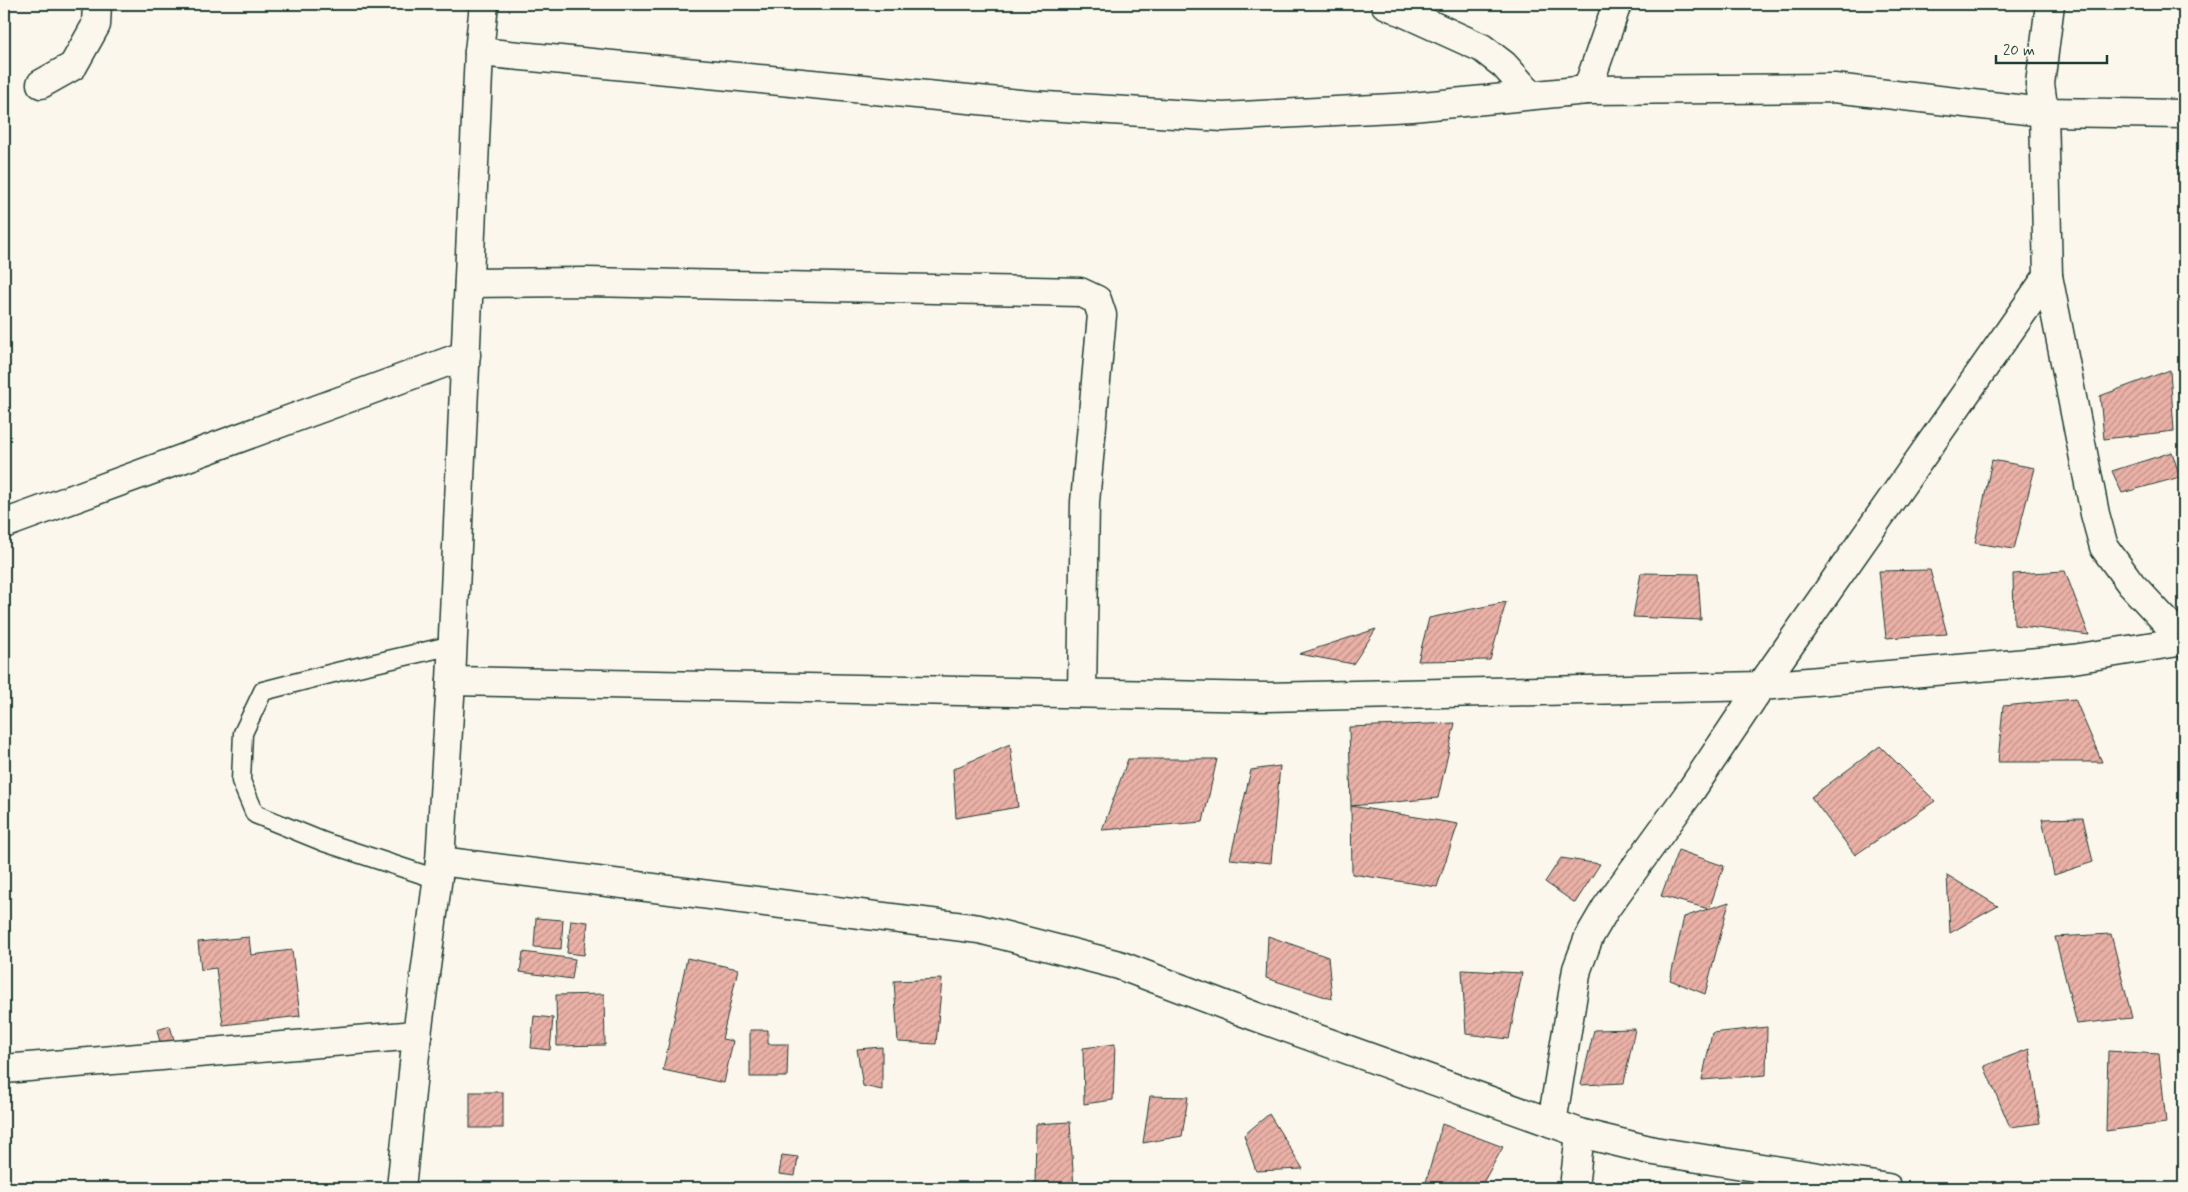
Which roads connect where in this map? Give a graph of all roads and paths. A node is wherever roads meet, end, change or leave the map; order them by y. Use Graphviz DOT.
graph roads {
  1 [pos="97,4"];
  2 [pos="484,4"];
  3 [pos="1385,4"];
  4 [pos="1617,4"];
  5 [pos="2050,4"];
  6 [pos="479,52"];
  7 [pos="41,84"];
  8 [pos="1587,90"];
  9 [pos="1531,95"];
  10 [pos="2044,112"];
  11 [pos="2184,114"];
  12 [pos="2048,276"];
  13 [pos="469,283"];
  14 [pos="466,355"];
  15 [pos="4,524"];
  16 [pos="2184,641"];
  17 [pos="453,645"];
  18 [pos="451,681"];
  19 [pos="1761,686"];
  20 [pos="1082,693"];
  21 [pos="438,870"];
  22 [pos="417,1036"];
  23 [pos="4,1069"];
  24 [pos="1552,1123"];
  25 [pos="1580,1133"];
  26 [pos="401,1188"];
  27 [pos="1574,1188"];
  28 [pos="1888,1188"];
  1 -- 7 [label="street"];
  2 -- 6 [label="street"];
  3 -- 9 [label="street"];
  4 -- 8 [label="street"];
  5 -- 10 [label="street"];
  6 -- 9 [label="street"];
  6 -- 13 [label="street"];
  8 -- 9 [label="street"];
  8 -- 10 [label="street"];
  10 -- 11 [label="street"];
  10 -- 12 [label="street"];
  12 -- 16 [label="street"];
  12 -- 19 [label="street"];
  13 -- 14 [label="street"];
  13 -- 20 [label="street"];
  14 -- 15 [label="street"];
  14 -- 17 [label="street"];
  16 -- 19 [label="street"];
  17 -- 18 [label="street"];
  17 -- 21 [label="lane"];
  18 -- 20 [label="street"];
  18 -- 21 [label="street"];
  19 -- 20 [label="street"];
  19 -- 24 [label="street"];
  21 -- 22 [label="street"];
  21 -- 24 [label="street"];
  22 -- 23 [label="street"];
  22 -- 26 [label="street"];
  24 -- 25 [label="street"];
  25 -- 27 [label="street"];
  25 -- 28 [label="street"];
}
